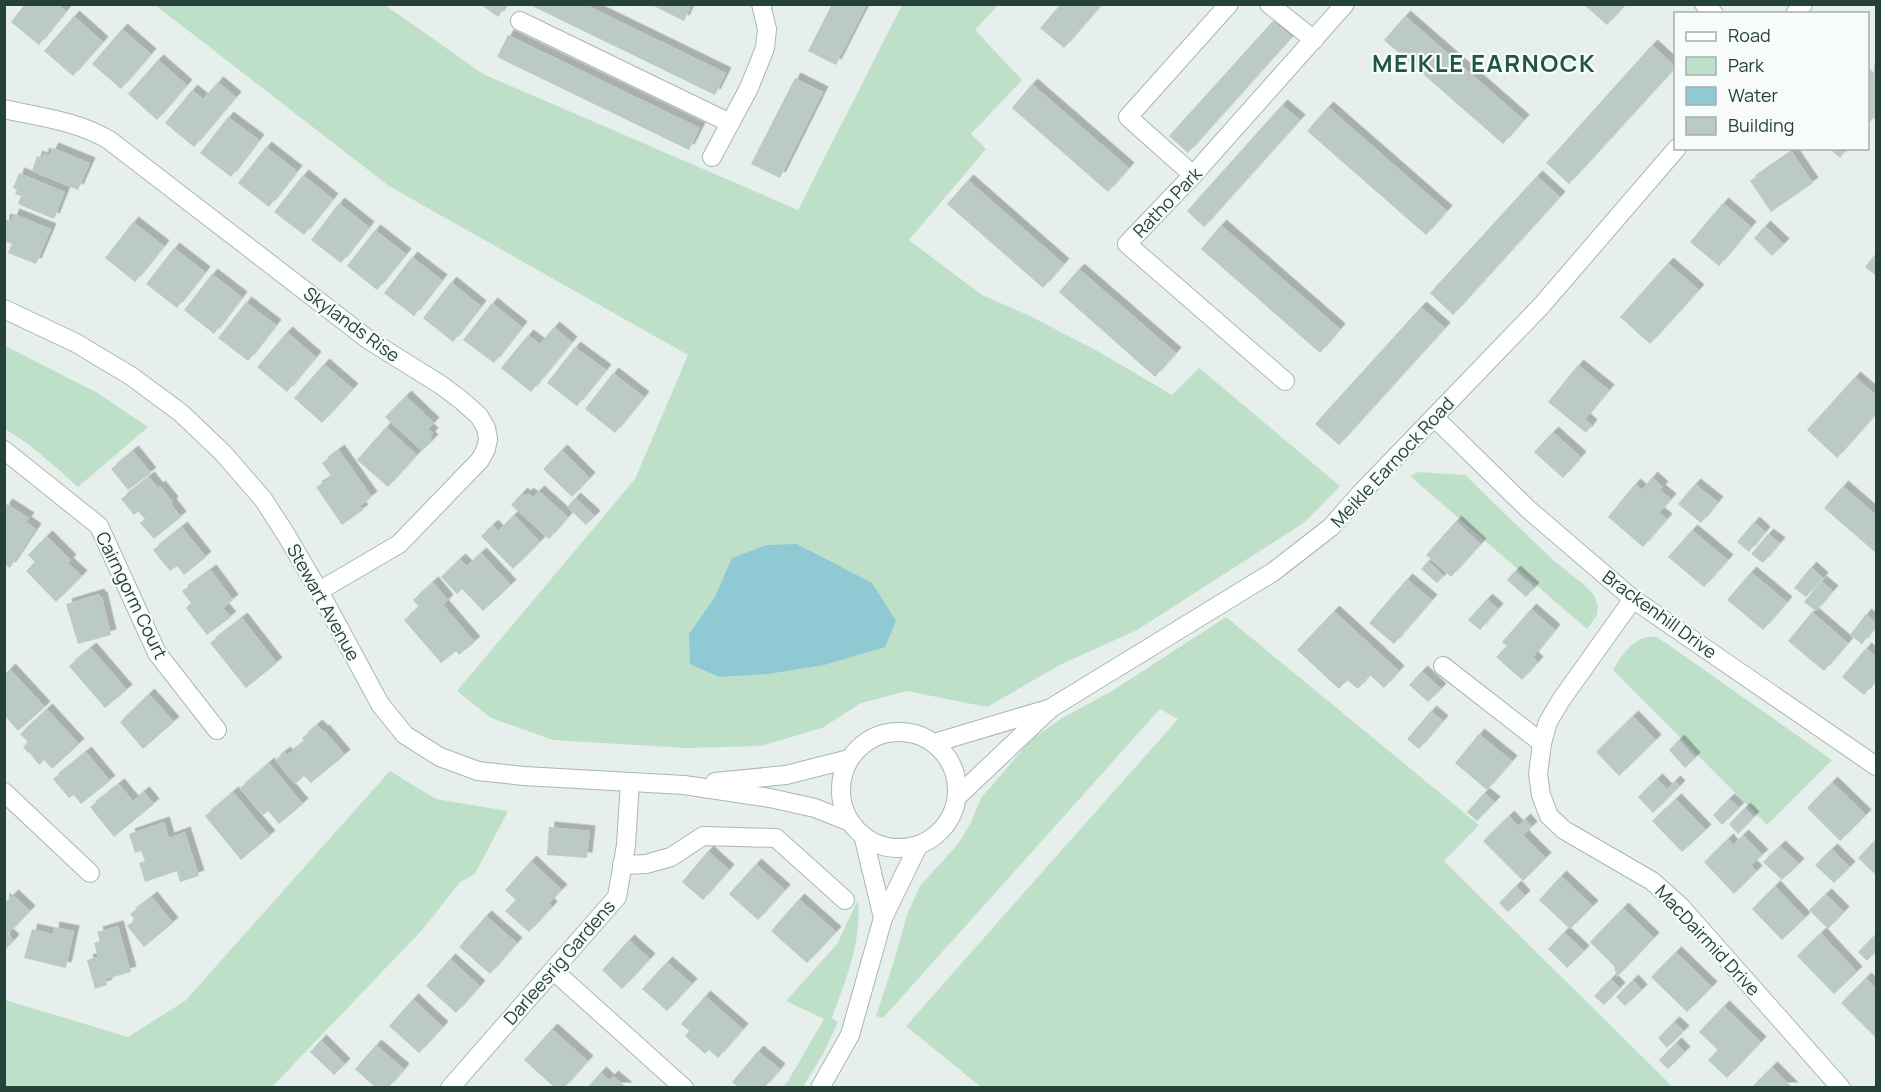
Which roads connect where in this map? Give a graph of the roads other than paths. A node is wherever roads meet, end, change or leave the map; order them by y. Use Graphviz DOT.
graph roads {
  1 [pos="760,4"];
  2 [pos="1229,4"];
  3 [pos="1269,4"];
  4 [pos="1345,4"];
  5 [pos="520,21"];
  6 [pos="1314,40"];
  7 [pos="4,109"];
  8 [pos="730,123"];
  9 [pos="1675,150"];
  10 [pos="712,157"];
  11 [pos="1193,175"];
  12 [pos="4,309"];
  13 [pos="1284,381"];
  14 [pos="1434,417"];
  15 [pos="4,450"];
  16 [pos="319,591"];
  17 [pos="1633,599"];
  18 [pos="1443,666"];
  19 [pos="1051,708"];
  20 [pos="217,730"];
  21 [pos="934,743"];
  22 [pos="1542,743"];
  23 [pos="849,759"];
  24 [pos="1876,766"];
  25 [pos="630,782"];
  26 [pos="684,785"];
  27 [pos="4,792"];
  28 [pos="958,796"];
  29 [pos="856,829"];
  30 [pos="918,846"];
  31 [pos="622,865"];
  32 [pos="90,873"];
  33 [pos="845,900"];
  34 [pos="882,918"];
  35 [pos="554,971"];
  36 [pos="450,1088"];
  37 [pos="684,1088"];
  38 [pos="820,1088"];
  39 [pos="1841,1088"];
  1 -- 8 [label="street"];
  2 -- 11 [label="street"];
  3 -- 6 [label="street"];
  4 -- 6 [label="street, Ratho Park"];
  5 -- 8 [label="street"];
  6 -- 11 [label="street, Ratho Park"];
  7 -- 16 [label="street, Skylands Rise"];
  8 -- 10 [label="street"];
  9 -- 14 [label="street, Meikle Earnock Road"];
  11 -- 13 [label="street, Ratho Park"];
  12 -- 16 [label="street, Stewart Avenue"];
  14 -- 17 [label="street, Brackenhill Drive"];
  14 -- 19 [label="street, Meikle Earnock Road"];
  15 -- 20 [label="street, Cairngorm Court"];
  16 -- 25 [label="street, Stewart Avenue"];
  17 -- 22 [label="street, MacDairmid Drive"];
  17 -- 24 [label="street, Brackenhill Drive"];
  18 -- 22 [label="street"];
  19 -- 21 [label="street, Meikle Earnock Road"];
  19 -- 28 [label="street, Meikle Earnock Road"];
  21 -- 23 [label="street"];
  21 -- 28 [label="street"];
  22 -- 39 [label="street, MacDairmid Drive"];
  23 -- 26 [label="street, Stewart Avenue"];
  23 -- 29 [label="street"];
  25 -- 26 [label="street, Stewart Avenue"];
  25 -- 31 [label="street, Darleesrig Gardens"];
  26 -- 29 [label="street, Stewart Avenue"];
  27 -- 32 [label="street"];
  28 -- 30 [label="street"];
  29 -- 30 [label="street"];
  29 -- 34 [label="street"];
  30 -- 34 [label="street"];
  31 -- 33 [label="street"];
  31 -- 35 [label="street, Darleesrig Gardens"];
  34 -- 38 [label="street"];
  35 -- 36 [label="street, Darleesrig Gardens"];
  35 -- 37 [label="street"];
}
